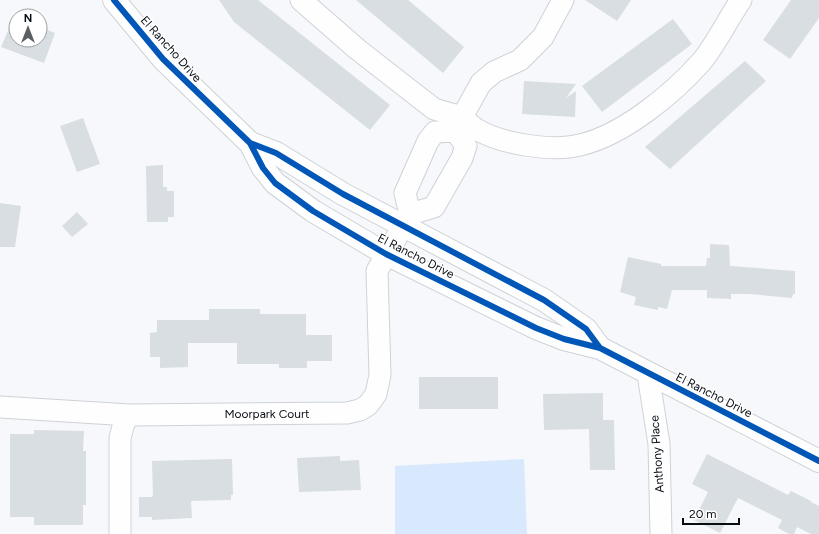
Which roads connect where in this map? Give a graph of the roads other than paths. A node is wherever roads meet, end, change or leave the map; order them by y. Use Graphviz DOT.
graph roads {
  1 [pos="114,0"];
  2 [pos="301,0"];
  3 [pos="563,0"];
  4 [pos="742,0"];
  5 [pos="458,124"];
  6 [pos="250,143"];
  7 [pos="418,163"];
  8 [pos="450,177"];
  9 [pos="407,220"];
  10 [pos="386,254"];
  11 [pos="600,348"];
  12 [pos="648,374"];
  13 [pos="0,407"];
  14 [pos="130,414"];
  15 [pos="819,461"];
  16 [pos="120,534"];
  17 [pos="661,534"];
  1 -- 6 [label="main road, El Rancho Drive"];
  2 -- 5 [label="street"];
  3 -- 5 [label="street"];
  4 -- 5 [label="street"];
  5 -- 7 [label="street"];
  5 -- 8 [label="street"];
  6 -- 9 [label="main road, El Rancho Drive"];
  6 -- 10 [label="main road, El Rancho Drive"];
  7 -- 8 [label="street"];
  7 -- 9 [label="street"];
  8 -- 9 [label="street"];
  9 -- 10 [label="street, Moorpark Court"];
  9 -- 11 [label="main road, El Rancho Drive"];
  10 -- 11 [label="main road, El Rancho Drive"];
  10 -- 14 [label="street, Moorpark Court"];
  11 -- 12 [label="main road, El Rancho Drive"];
  12 -- 15 [label="main road, El Rancho Drive"];
  12 -- 17 [label="street, Anthony Place"];
  13 -- 14 [label="street, Moorpark Court"];
  14 -- 16 [label="street"];
}
